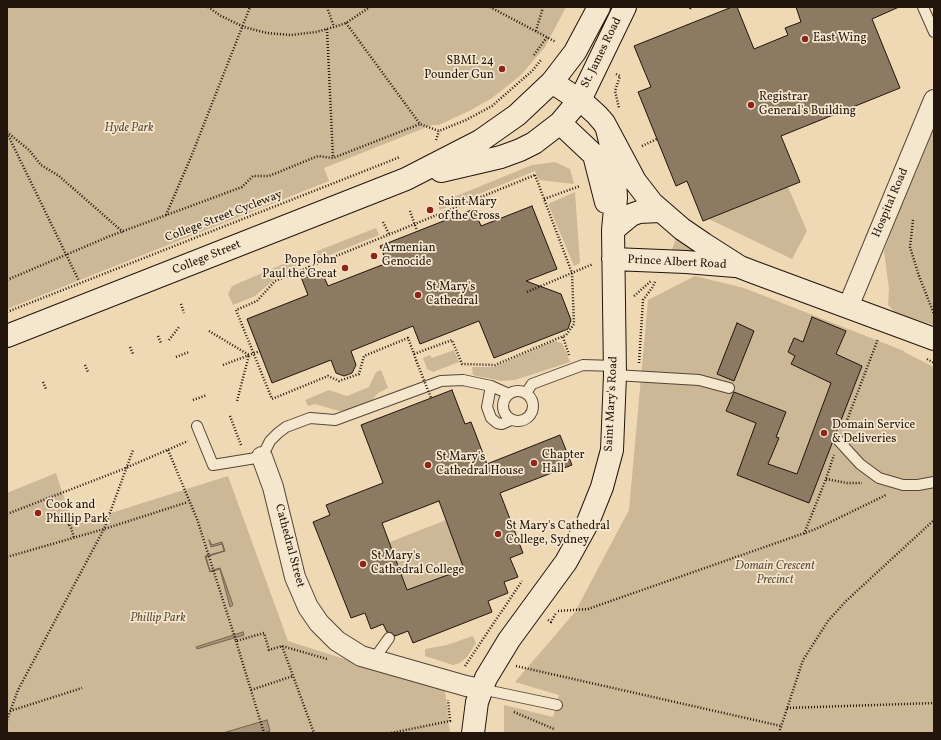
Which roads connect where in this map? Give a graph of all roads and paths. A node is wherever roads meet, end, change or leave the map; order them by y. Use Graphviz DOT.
graph roads {
  1 [pos="208,7"];
  2 [pos="250,7"];
  3 [pos="327,7"];
  4 [pos="370,7"];
  5 [pos="490,7"];
  6 [pos="543,7"];
  7 [pos="599,7"];
  8 [pos="625,7"];
  9 [pos="923,7"];
  10 [pos="346,23"];
  11 [pos="244,27"];
  12 [pos="334,27"];
  13 [pos="328,29"];
  14 [pos="536,31"];
  15 [pos="934,32"];
  16 [pos="560,36"];
  17 [pos="546,37"];
  18 [pos="556,42"];
  19 [pos="552,47"];
  20 [pos="534,55"];
  21 [pos="543,58"];
  22 [pos="614,73"];
  23 [pos="620,76"];
  24 [pos="552,82"];
  25 [pos="580,100"];
  26 [pos="934,100"];
  27 [pos="560,123"];
  28 [pos="420,124"];
  29 [pos="607,129"];
  30 [pos="439,131"];
  31 [pos="7,132"];
  32 [pos="657,139"];
  33 [pos="434,144"];
  34 [pos="642,146"];
  35 [pos="405,155"];
  36 [pos="333,158"];
  37 [pos="406,179"];
  38 [pos="580,186"];
  39 [pos="544,199"];
  40 [pos="660,211"];
  41 [pos="410,212"];
  42 [pos="166,216"];
  43 [pos="914,220"];
  44 [pos="383,222"];
  45 [pos="415,224"];
  46 [pos="613,230"];
  47 [pos="417,231"];
  48 [pos="123,232"];
  49 [pos="389,234"];
  50 [pos="66,256"];
  51 [pos="604,261"];
  52 [pos="309,266"];
  53 [pos="740,267"];
  54 [pos="312,273"];
  55 [pos="572,273"];
  56 [pos="659,273"];
  57 [pos="7,280"];
  58 [pos="79,280"];
  59 [pos="527,292"];
  60 [pos="614,298"];
  61 [pos="181,304"];
  62 [pos="848,307"];
  63 [pos="7,312"];
  64 [pos="184,313"];
  65 [pos="934,314"];
  66 [pos="179,327"];
  67 [pos="209,331"];
  68 [pos="873,334"];
  69 [pos="7,336"];
  70 [pos="158,336"];
  71 [pos="563,337"];
  72 [pos="934,339"];
  73 [pos="169,340"];
  74 [pos="886,340"];
  75 [pos="161,343"];
  76 [pos="130,347"];
  77 [pos="260,351"];
  78 [pos="189,352"];
  79 [pos="253,353"];
  80 [pos="133,354"];
  81 [pos="414,354"];
  82 [pos="249,355"];
  83 [pos="920,356"];
  84 [pos="176,357"];
  85 [pos="934,363"];
  86 [pos="85,365"];
  87 [pos="223,365"];
  88 [pos="574,368"];
  89 [pos="615,371"];
  90 [pos="88,372"];
  91 [pos="43,382"];
  92 [pos="491,386"];
  93 [pos="729,388"];
  94 [pos="46,389"];
  95 [pos="526,393"];
  96 [pos="509,394"];
  97 [pos="207,395"];
  98 [pos="431,398"];
  99 [pos="193,400"];
  100 [pos="237,402"];
  101 [pos="230,416"];
  102 [pos="511,420"];
  103 [pos="197,426"];
  104 [pos="191,440"];
  105 [pos="839,441"];
  106 [pos="241,445"];
  107 [pos="133,450"];
  108 [pos="168,450"];
  109 [pos="262,457"];
  110 [pos="126,468"];
  111 [pos="879,478"];
  112 [pos="826,479"];
  113 [pos="934,482"];
  114 [pos="898,484"];
  115 [pos="188,502"];
  116 [pos="7,514"];
  117 [pos="934,520"];
  118 [pos="68,525"];
  119 [pos="104,529"];
  120 [pos="74,538"];
  121 [pos="7,557"];
  122 [pos="522,581"];
  123 [pos="226,608"];
  124 [pos="550,622"];
  125 [pos="389,638"];
  126 [pos="236,641"];
  127 [pos="282,646"];
  128 [pos="374,660"];
  129 [pos="516,666"];
  130 [pos="464,668"];
  131 [pos="293,676"];
  132 [pos="82,688"];
  133 [pos="481,689"];
  134 [pos="251,690"];
  135 [pos="447,692"];
  136 [pos="934,703"];
  137 [pos="557,705"];
  138 [pos="12,707"];
  139 [pos="786,708"];
  140 [pos="7,709"];
  141 [pos="512,711"];
  142 [pos="10,712"];
  143 [pos="7,720"];
  144 [pos="781,726"];
  145 [pos="554,729"];
  146 [pos="263,733"];
  147 [pos="314,733"];
  148 [pos="391,733"];
  149 [pos="473,733"];
  150 [pos="779,733"];
  1 -- 11 [label="path"];
  2 -- 11 [label="path"];
  3 -- 12 [label="path"];
  4 -- 10 [label="path"];
  5 -- 14 [label="path"];
  6 -- 14 [label="path"];
  7 -- 24 [label="street, St. James Road"];
  8 -- 25 [label="street, St. James Road"];
  9 -- 15 [label="lane"];
  10 -- 12 [label="path"];
  10 -- 28 [label="path"];
  11 -- 13 [label="path"];
  11 -- 42 [label="path"];
  12 -- 13 [label="path"];
  13 -- 36 [label="path"];
  14 -- 17 [label="path"];
  16 -- 18 [label="path"];
  17 -- 18 [label="path"];
  17 -- 20 [label="path"];
  18 -- 19 [label="path"];
  21 -- 30 [label="path"];
  22 -- 23 [label="path"];
  24 -- 25 [label="street, Prince Albert Road"];
  24 -- 27 [label="street"];
  24 -- 37 [label="street, College Street"];
  25 -- 27 [label="street, College Street"];
  25 -- 29 [label="street, Prince Albert Road"];
  26 -- 62 [label="street, Hospital Road"];
  27 -- 37 [label="street, College Street"];
  27 -- 46 [label="street, Saint Mary's Road"];
  28 -- 30 [label="path"];
  28 -- 36 [label="path"];
  29 -- 40 [label="street, Prince Albert Road"];
  29 -- 46 [label="street, Saint Mary's Road"];
  30 -- 33 [label="path"];
  31 -- 48 [label="path"];
  31 -- 50 [label="path"];
  32 -- 34 [label="path"];
  35 -- 63 [label="path, College Street Cycleway"];
  36 -- 42 [label="path"];
  37 -- 69 [label="street, College Street"];
  38 -- 39 [label="path"];
  39 -- 45 [label="path"];
  39 -- 55 [label="path"];
  40 -- 46 [label="street"];
  40 -- 53 [label="street, Prince Albert Road"];
  41 -- 45 [label="path"];
  42 -- 48 [label="path"];
  43 -- 65 [label="path"];
  44 -- 49 [label="path"];
  45 -- 47 [label="path"];
  45 -- 49 [label="path"];
  46 -- 51 [label="street, Saint Mary's Road"];
  48 -- 50 [label="path"];
  49 -- 52 [label="path"];
  50 -- 57 [label="path"];
  50 -- 58 [label="path"];
  51 -- 53 [label="street, Prince Albert Road"];
  51 -- 55 [label="path"];
  51 -- 60 [label="street, Saint Mary's Road"];
  52 -- 54 [label="path"];
  52 -- 79 [label="path"];
  53 -- 62 [label="street, Prince Albert Road"];
  55 -- 59 [label="path"];
  55 -- 71 [label="path"];
  56 -- 60 [label="path"];
  60 -- 89 [label="street, Saint Mary's Road"];
  61 -- 64 [label="path"];
  62 -- 72 [label="street, Prince Albert Road"];
  66 -- 73 [label="path"];
  67 -- 82 [label="path"];
  68 -- 74 [label="path"];
  70 -- 75 [label="path"];
  71 -- 81 [label="path"];
  71 -- 88 [label="path"];
  76 -- 80 [label="path"];
  77 -- 79 [label="path"];
  78 -- 84 [label="path"];
  79 -- 81 [label="path"];
  79 -- 82 [label="path"];
  81 -- 98 [label="path, bridge"];
  82 -- 87 [label="path"];
  82 -- 100 [label="path"];
  83 -- 85 [label="path"];
  86 -- 90 [label="path"];
  88 -- 89 [label="lane"];
  88 -- 95 [label="lane"];
  89 -- 93 [label="lane"];
  89 -- 133 [label="street, Saint Mary's Road"];
  91 -- 94 [label="path"];
  92 -- 96 [label="lane"];
  92 -- 102 [label="lane"];
  92 -- 109 [label="lane"];
  95 -- 96 [label="lane"];
  95 -- 102 [label="lane"];
  96 -- 102 [label="lane"];
  97 -- 99 [label="path"];
  101 -- 106 [label="path"];
  103 -- 109 [label="lane"];
  104 -- 108 [label="path"];
  105 -- 111 [label="lane"];
  107 -- 110 [label="path"];
  108 -- 110 [label="path"];
  108 -- 115 [label="path"];
  109 -- 128 [label="street, Cathedral Street"];
  110 -- 116 [label="path"];
  110 -- 119 [label="path"];
  111 -- 112 [label="path"];
  111 -- 114 [label="lane"];
  113 -- 114 [label="lane"];
  114 -- 124 [label="path"];
  115 -- 119 [label="path"];
  115 -- 123 [label="path"];
  117 -- 139 [label="path"];
  118 -- 120 [label="path"];
  119 -- 120 [label="path"];
  119 -- 138 [label="path"];
  120 -- 121 [label="path"];
  122 -- 130 [label="path"];
  125 -- 128 [label="lane"];
  126 -- 134 [label="path"];
  127 -- 131 [label="path"];
  128 -- 133 [label="street, Cathedral Street"];
  129 -- 144 [label="path"];
  131 -- 134 [label="path"];
  131 -- 147 [label="path"];
  132 -- 142 [label="path"];
  133 -- 137 [label="lane"];
  133 -- 149 [label="street, Saint Mary's Road"];
  134 -- 146 [label="path"];
  135 -- 148 [label="path"];
  136 -- 139 [label="path"];
  138 -- 140 [label="path"];
  138 -- 142 [label="path"];
  139 -- 144 [label="path"];
  141 -- 145 [label="path"];
  142 -- 143 [label="path"];
  144 -- 150 [label="path"];
}
